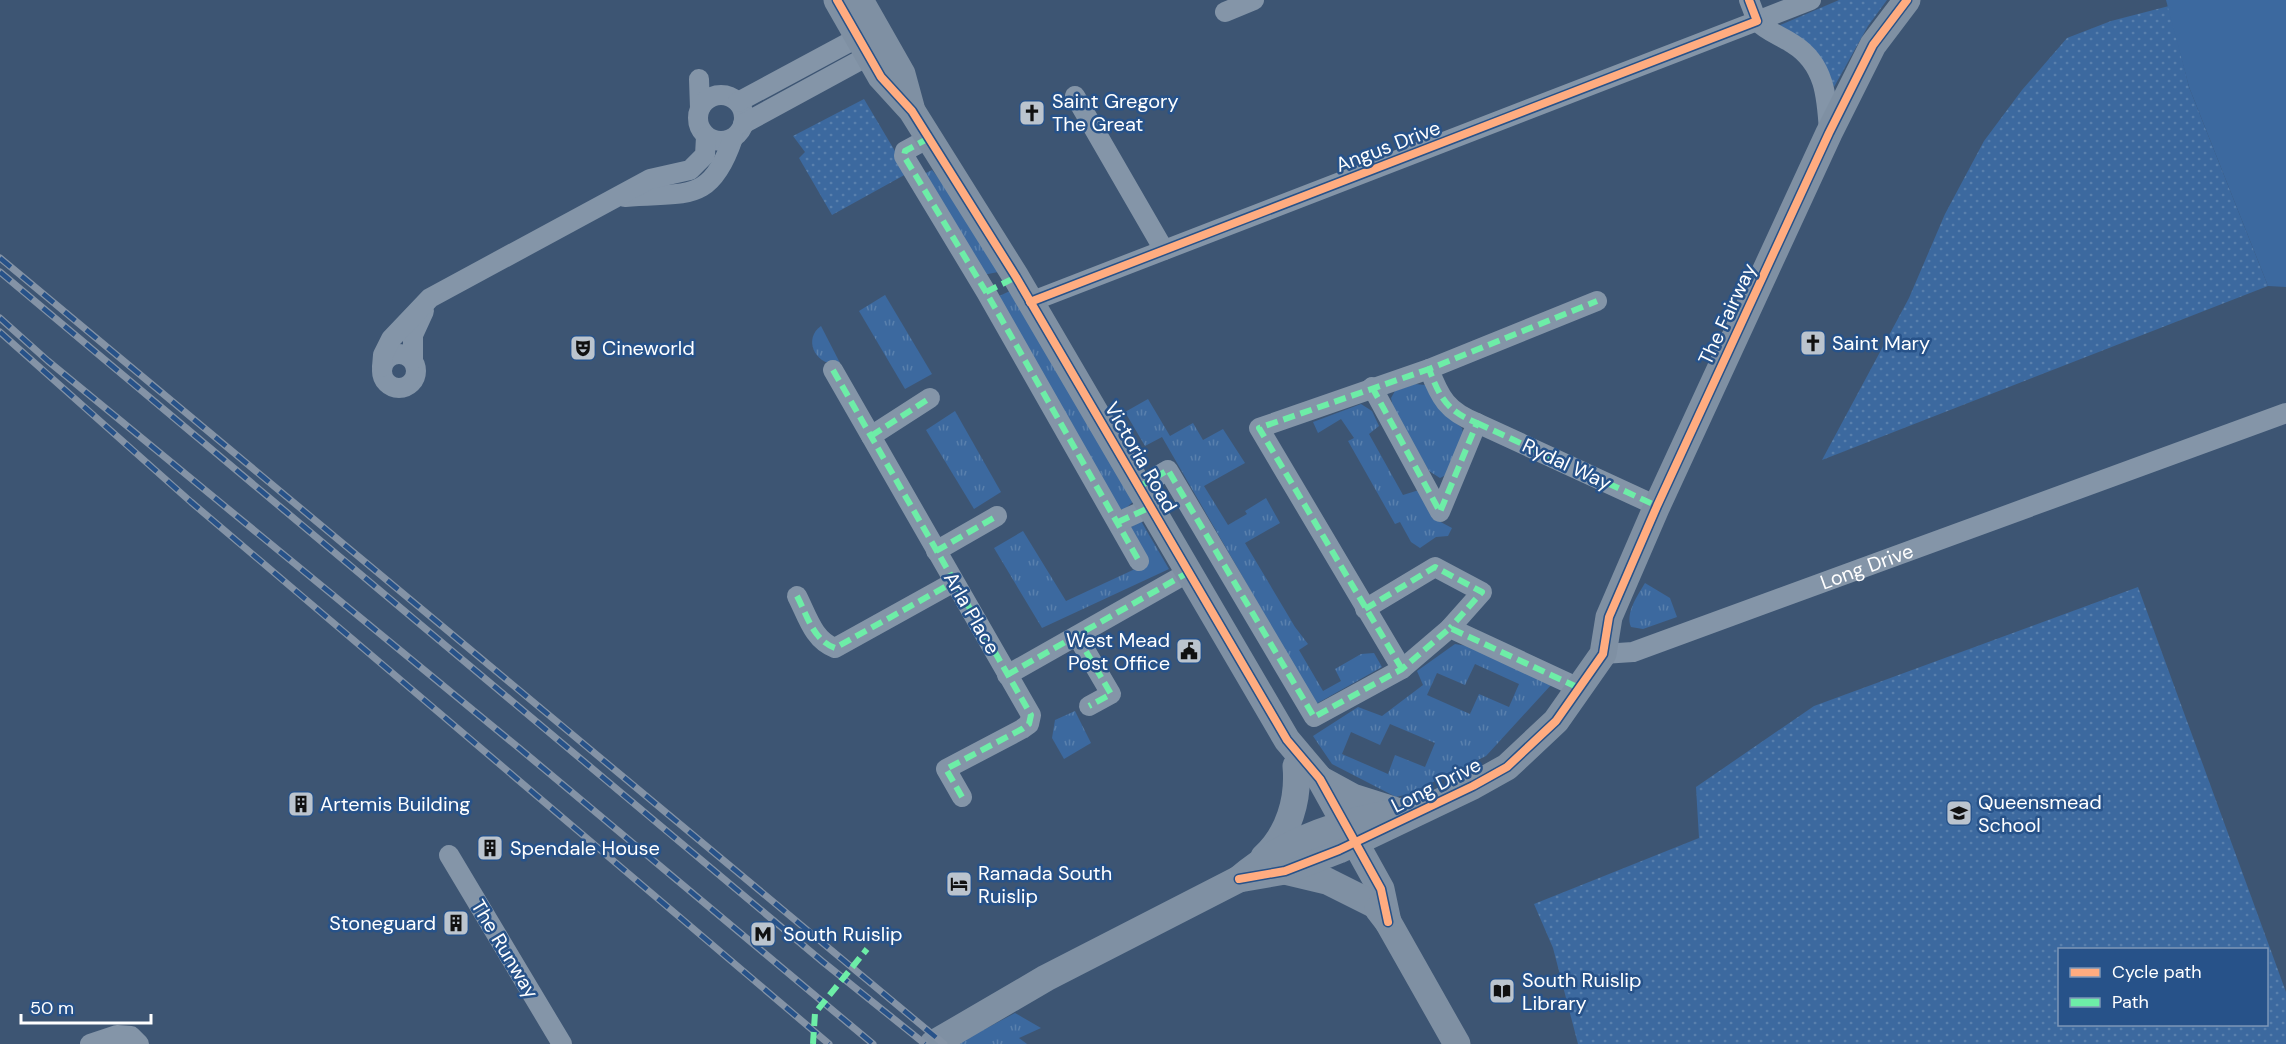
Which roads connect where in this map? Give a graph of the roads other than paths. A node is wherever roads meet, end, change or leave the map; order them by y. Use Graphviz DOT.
graph roads {
  1 [pos="837,0"];
  2 [pos="860,0"];
  3 [pos="1254,0"];
  4 [pos="1749,0"];
  5 [pos="1811,0"];
  6 [pos="1907,0"];
  7 [pos="1225,12"];
  8 [pos="1757,21"];
  9 [pos="872,42"];
  10 [pos="1075,96"];
  11 [pos="738,102"];
  12 [pos="738,131"];
  13 [pos="1829,133"];
  14 [pos="706,137"];
  15 [pos="929,138"];
  16 [pos="616,197"];
  17 [pos="1164,250"];
  18 [pos="1016,277"];
  19 [pos="986,292"];
  20 [pos="430,298"];
  21 [pos="1597,301"];
  22 [pos="1030,302"];
  23 [pos="413,360"];
  24 [pos="382,367"];
  25 [pos="1430,369"];
  26 [pos="833,370"];
  27 [pos="1372,387"];
  28 [pos="930,398"];
  29 [pos="2286,413"];
  30 [pos="1477,423"];
  31 [pos="871,436"];
  32 [pos="1145,497"];
  33 [pos="1657,506"];
  34 [pos="997,516"];
  35 [pos="1118,522"];
  36 [pos="936,550"];
  37 [pos="1139,561"];
  38 [pos="1189,572"];
  39 [pos="954,582"];
  40 [pos="797,596"];
  41 [pos="1365,609"];
  42 [pos="1450,628"];
  43 [pos="1077,636"];
  44 [pos="1603,654"];
  45 [pos="1402,669"];
  46 [pos="1007,675"];
  47 [pos="1579,688"];
  48 [pos="1089,706"];
  49 [pos="1287,740"];
  50 [pos="1296,766"];
  51 [pos="1320,779"];
  52 [pos="962,797"];
  53 [pos="1413,812"];
  54 [pos="1341,836"];
  55 [pos="449,855"];
  56 [pos="1248,871"];
  57 [pos="1286,871"];
  58 [pos="1381,905"];
  59 [pos="96,1042"];
  60 [pos="139,1044"];
  61 [pos="561,1044"];
  62 [pos="933,1044"];
  63 [pos="1457,1044"];
  1 -- 9 [label="street, Victoria Road"];
  2 -- 9 [label="street, Victoria Road"];
  3 -- 7 [label="street"];
  4 -- 8 [label="street"];
  5 -- 8 [label="street"];
  6 -- 13 [label="street, The Fairway"];
  8 -- 13 [label="street, The Fairway"];
  8 -- 17 [label="street, Angus Drive"];
  9 -- 11 [label="street"];
  9 -- 12 [label="street"];
  9 -- 15 [label="street, Victoria Road"];
  10 -- 17 [label="street"];
  11 -- 12 [label="street"];
  11 -- 14 [label="street"];
  12 -- 14 [label="street"];
  12 -- 16 [label="street"];
  13 -- 33 [label="street, The Fairway"];
  14 -- 16 [label="street"];
  15 -- 18 [label="street, Victoria Road"];
  15 -- 19 [label="street"];
  16 -- 20 [label="street"];
  17 -- 22 [label="street, Angus Drive"];
  18 -- 19 [label="street"];
  18 -- 22 [label="street, Victoria Road"];
  19 -- 35 [label="street"];
  20 -- 23 [label="street"];
  20 -- 24 [label="street"];
  21 -- 25 [label="street"];
  22 -- 32 [label="street, Victoria Road"];
  23 -- 24 [label="street"];
  23 -- 24 [label="street"];
  25 -- 27 [label="street"];
  25 -- 30 [label="street, Rydal Way"];
  26 -- 31 [label="street, Arla Place"];
  27 -- 30 [label="street"];
  27 -- 41 [label="street"];
  28 -- 31 [label="street"];
  29 -- 44 [label="street, Long Drive"];
  30 -- 33 [label="street, Rydal Way"];
  31 -- 36 [label="street, Arla Place"];
  32 -- 35 [label="street"];
  32 -- 38 [label="street, Victoria Road"];
  32 -- 45 [label="street"];
  33 -- 44 [label="street, The Fairway"];
  34 -- 36 [label="street"];
  35 -- 37 [label="street"];
  36 -- 39 [label="street, Arla Place"];
  38 -- 43 [label="street, Arla Place"];
  38 -- 49 [label="street, Victoria Road"];
  39 -- 40 [label="street"];
  39 -- 46 [label="street, Arla Place"];
  41 -- 42 [label="street"];
  41 -- 45 [label="street"];
  42 -- 45 [label="street"];
  42 -- 47 [label="street"];
  43 -- 46 [label="street, Arla Place"];
  43 -- 48 [label="street"];
  44 -- 47 [label="street, Long Drive"];
  46 -- 52 [label="street"];
  47 -- 53 [label="street, Long Drive"];
  49 -- 50 [label="street, Victoria Road"];
  49 -- 51 [label="street, Victoria Road"];
  50 -- 54 [label="street, Victoria Road"];
  50 -- 56 [label="street"];
  51 -- 53 [label="street"];
  51 -- 54 [label="street, Victoria Road"];
  53 -- 54 [label="street, Long Drive"];
  53 -- 58 [label="street"];
  54 -- 56 [label="street, Long Drive"];
  54 -- 57 [label="street, Long Drive"];
  54 -- 58 [label="street, Victoria Road"];
  55 -- 61 [label="street, The Runway"];
  56 -- 57 [label="street, Long Drive"];
  56 -- 62 [label="street, Long Drive"];
  57 -- 58 [label="street"];
  58 -- 63 [label="street, Victoria Road"];
  59 -- 60 [label="street"];
}
